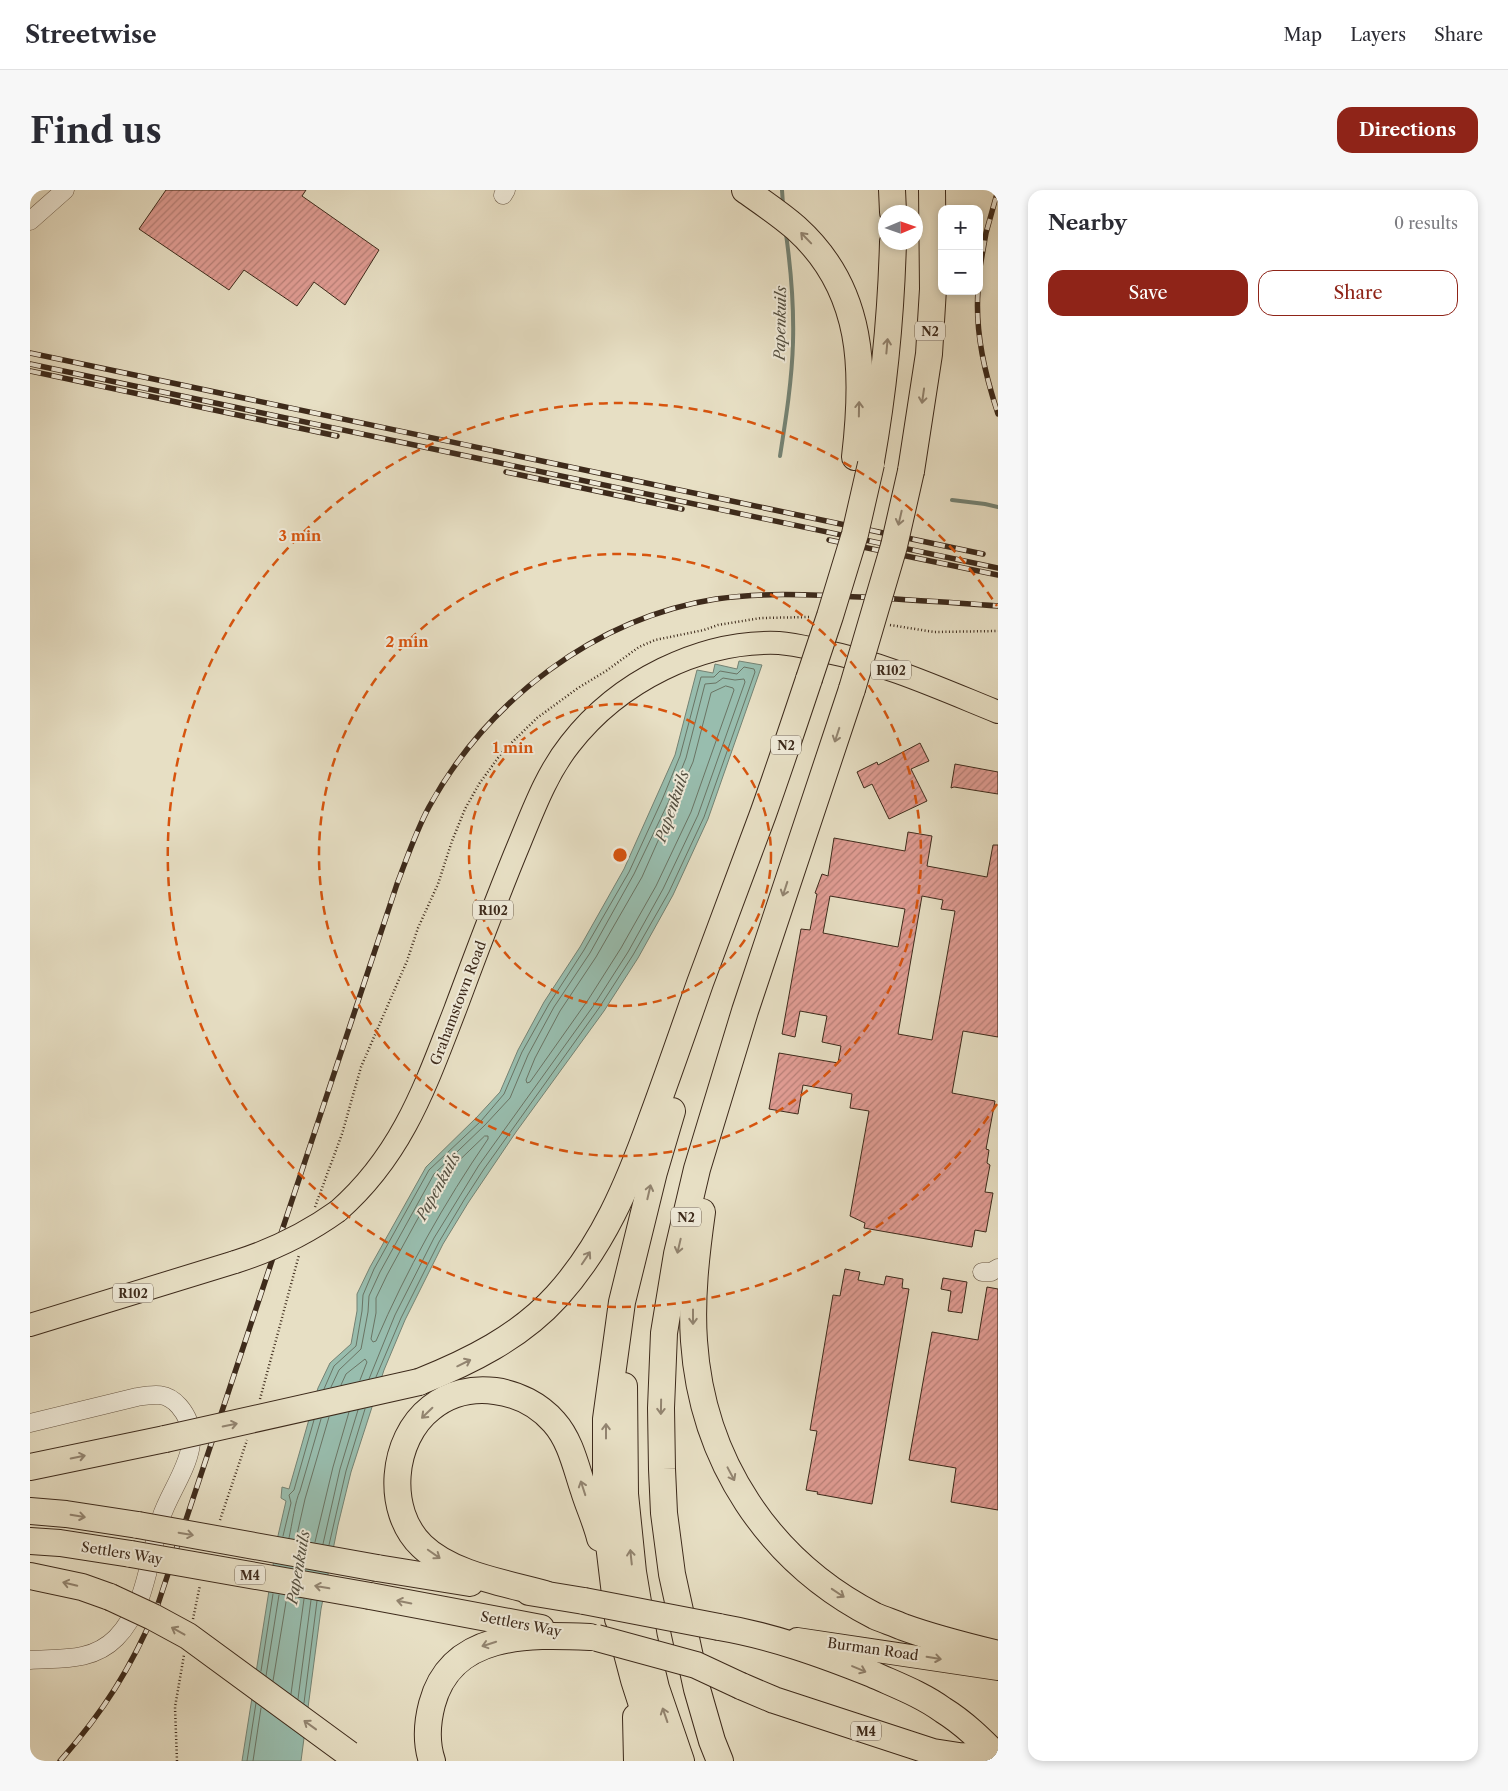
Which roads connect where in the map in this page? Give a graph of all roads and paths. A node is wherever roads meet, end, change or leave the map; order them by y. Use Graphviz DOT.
graph roads {
  1 [pos="64,190"];
  2 [pos="744,190"];
  3 [pos="892,190"];
  4 [pos="932,190"];
  5 [pos="940,190"];
  6 [pos="893,205"];
  7 [pos="30,221"];
  8 [pos="892,250"];
  9 [pos="928,354"];
  10 [pos="863,460"];
  11 [pos="998,712"];
  12 [pos="764,811"];
  13 [pos="745,1011"];
  14 [pos="638,1240"];
  15 [pos="30,1325"];
  16 [pos="30,1422"];
  17 [pos="30,1467"];
  18 [pos="30,1511"];
  19 [pos="30,1541"];
  20 [pos="30,1576"];
  21 [pos="545,1594"];
  22 [pos="618,1619"];
  23 [pos="747,1632"];
  24 [pos="593,1638"];
  25 [pos="687,1644"];
  26 [pos="998,1654"];
  27 [pos="30,1660"];
  28 [pos="998,1669"];
  29 [pos="634,1680"];
  30 [pos="774,1700"];
  31 [pos="998,1757"];
  32 [pos="354,1758"];
  33 [pos="432,1761"];
  34 [pos="637,1761"];
  35 [pos="660,1761"];
  36 [pos="681,1761"];
  37 [pos="720,1761"];
  38 [pos="735,1761"];
  39 [pos="896,1761"];
  1 -- 7 [label="lane"];
  10 -- 2 [label="highway, one-way"];
  3 -- 6 [label="highway"];
  4 -- 9 [label="highway, N2"];
  5 -- 9 [label="highway"];
  10 -- 8 [label="highway, N2, one-way"];
  9 -- 13 [label="highway, N2, one-way, bridge"];
  10 -- 12 [label="highway, N2, bridge"];
  11 -- 15 [label="main road, Grahamstown Road / R102, bridge"];
  14 -- 12 [label="highway, N2, one-way"];
  17 -- 12 [label="highway, one-way, bridge"];
  13 -- 25 [label="highway, N2, one-way"];
  13 -- 26 [label="highway, one-way"];
  22 -- 14 [label="highway, one-way"];
  36 -- 14 [label="highway, N2, one-way"];
  16 -- 27 [label="lane"];
  18 -- 21 [label="highway, M4, one-way, bridge"];
  24 -- 19 [label="highway, Settlers Way / M4, one-way, bridge"];
  32 -- 20 [label="highway, one-way, bridge"];
  22 -- 21 [label="highway, one-way"];
  21 -- 23 [label="highway, M4, bridge"];
  22 -- 29 [label="highway"];
  23 -- 28 [label="main road, Burman Road / M4, one-way"];
  23 -- 31 [label="highway, one-way"];
  24 -- 30 [label="highway, Settlers Way / M4, bridge"];
  24 -- 33 [label="highway, one-way"];
  25 -- 37 [label="highway, N2"];
  25 -- 38 [label="highway"];
  29 -- 34 [label="highway"];
  29 -- 35 [label="highway"];
  30 -- 31 [label="highway, Settlers Way / M4"];
  30 -- 39 [label="highway"];
}
